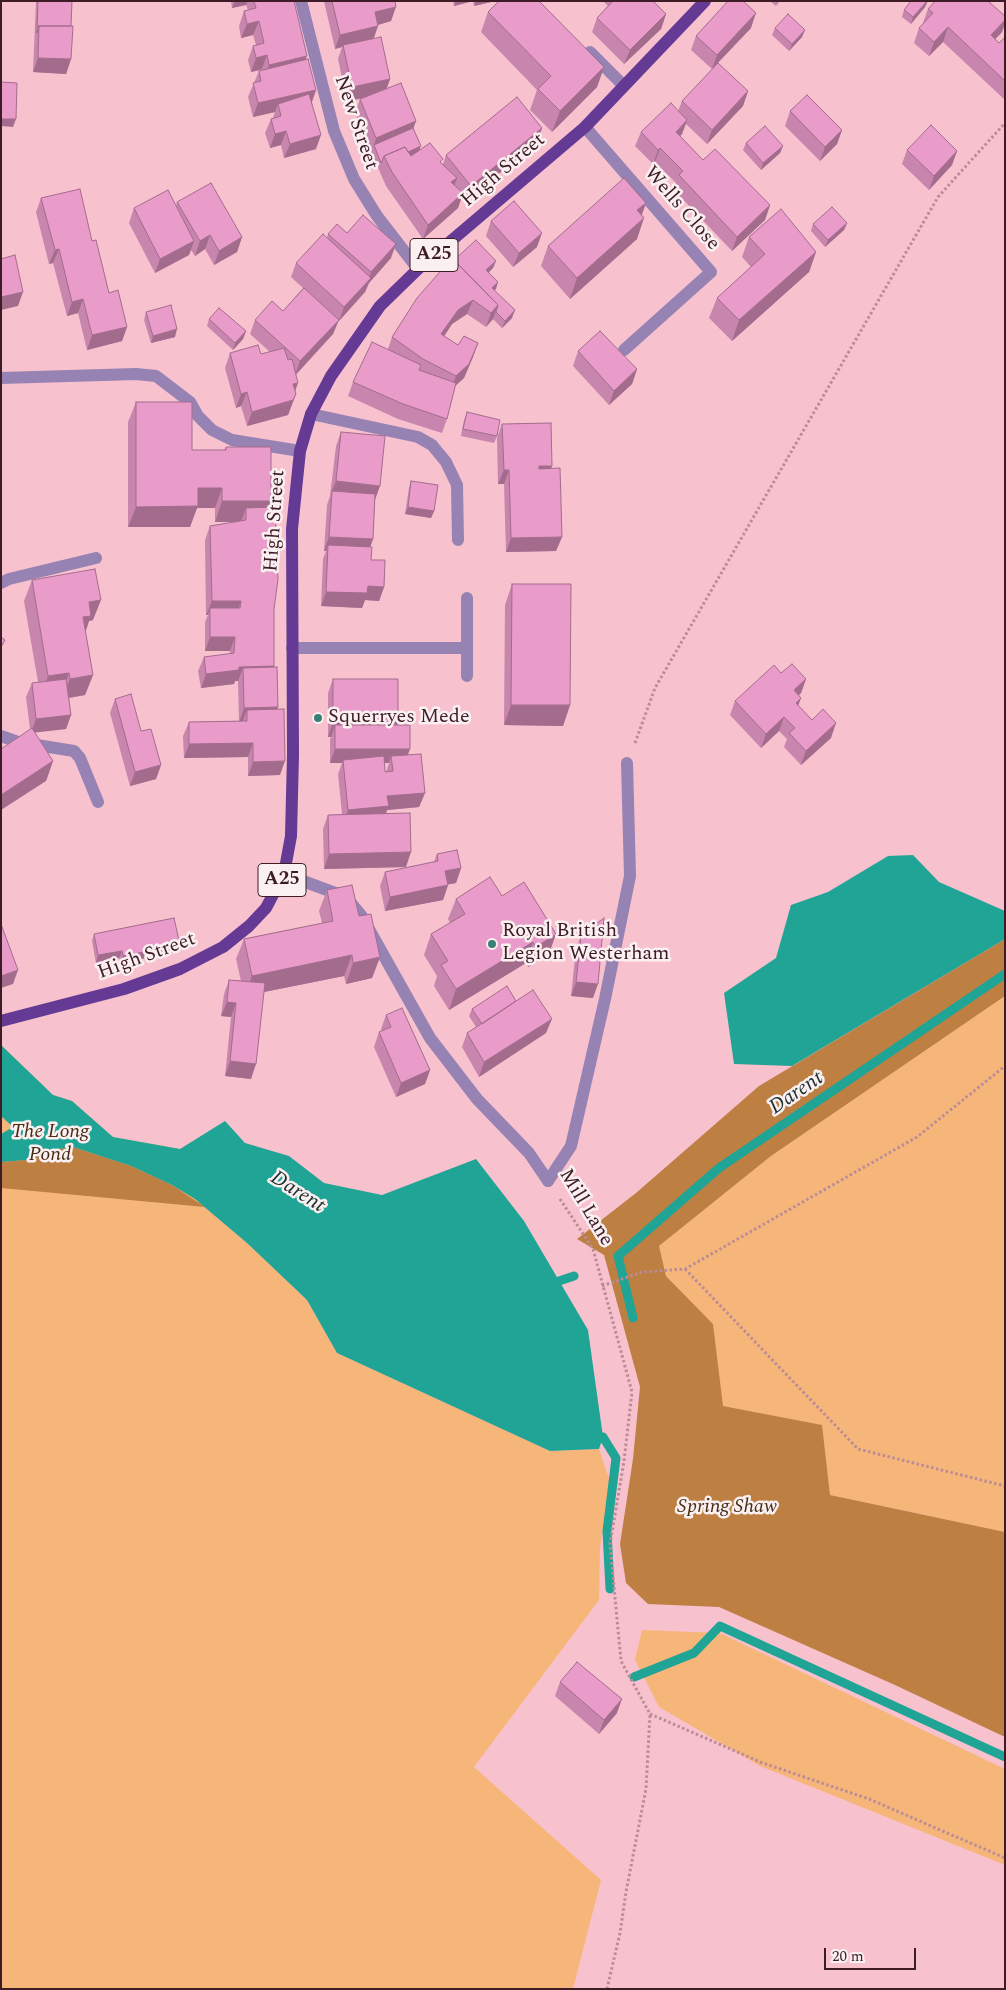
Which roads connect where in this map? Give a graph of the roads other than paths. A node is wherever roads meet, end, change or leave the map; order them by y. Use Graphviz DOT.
graph roads {
  1 [pos="301,1"];
  2 [pos="705,1"];
  3 [pos="581,43"];
  4 [pos="623,85"];
  5 [pos="585,127"];
  6 [pos="418,268"];
  7 [pos="624,350"];
  8 [pos="1,378"];
  9 [pos="311,414"];
  10 [pos="300,451"];
  11 [pos="458,540"];
  12 [pos="96,558"];
  13 [pos="1,583"];
  14 [pos="467,598"];
  15 [pos="292,648"];
  16 [pos="467,648"];
  17 [pos="467,676"];
  18 [pos="1,736"];
  19 [pos="627,763"];
  20 [pos="98,802"];
  21 [pos="284,874"];
  22 [pos="1,1021"];
  1 -- 6 [label="street, New Street"];
  2 -- 4 [label="main road, High Street / A25"];
  3 -- 4 [label="street"];
  4 -- 5 [label="main road, High Street / A25"];
  5 -- 6 [label="main road, High Street / A25"];
  5 -- 7 [label="street, Wells Close"];
  6 -- 9 [label="main road, High Street / A25"];
  8 -- 10 [label="street"];
  9 -- 10 [label="main road, High Street / A25"];
  9 -- 11 [label="street"];
  10 -- 15 [label="main road, High Street / A25"];
  12 -- 13 [label="street"];
  14 -- 16 [label="street"];
  15 -- 16 [label="street"];
  15 -- 21 [label="main road, High Street / A25"];
  16 -- 17 [label="street"];
  18 -- 20 [label="street"];
  19 -- 21 [label="street, Mill Lane"];
  21 -- 22 [label="main road, High Street / A25"];
}
